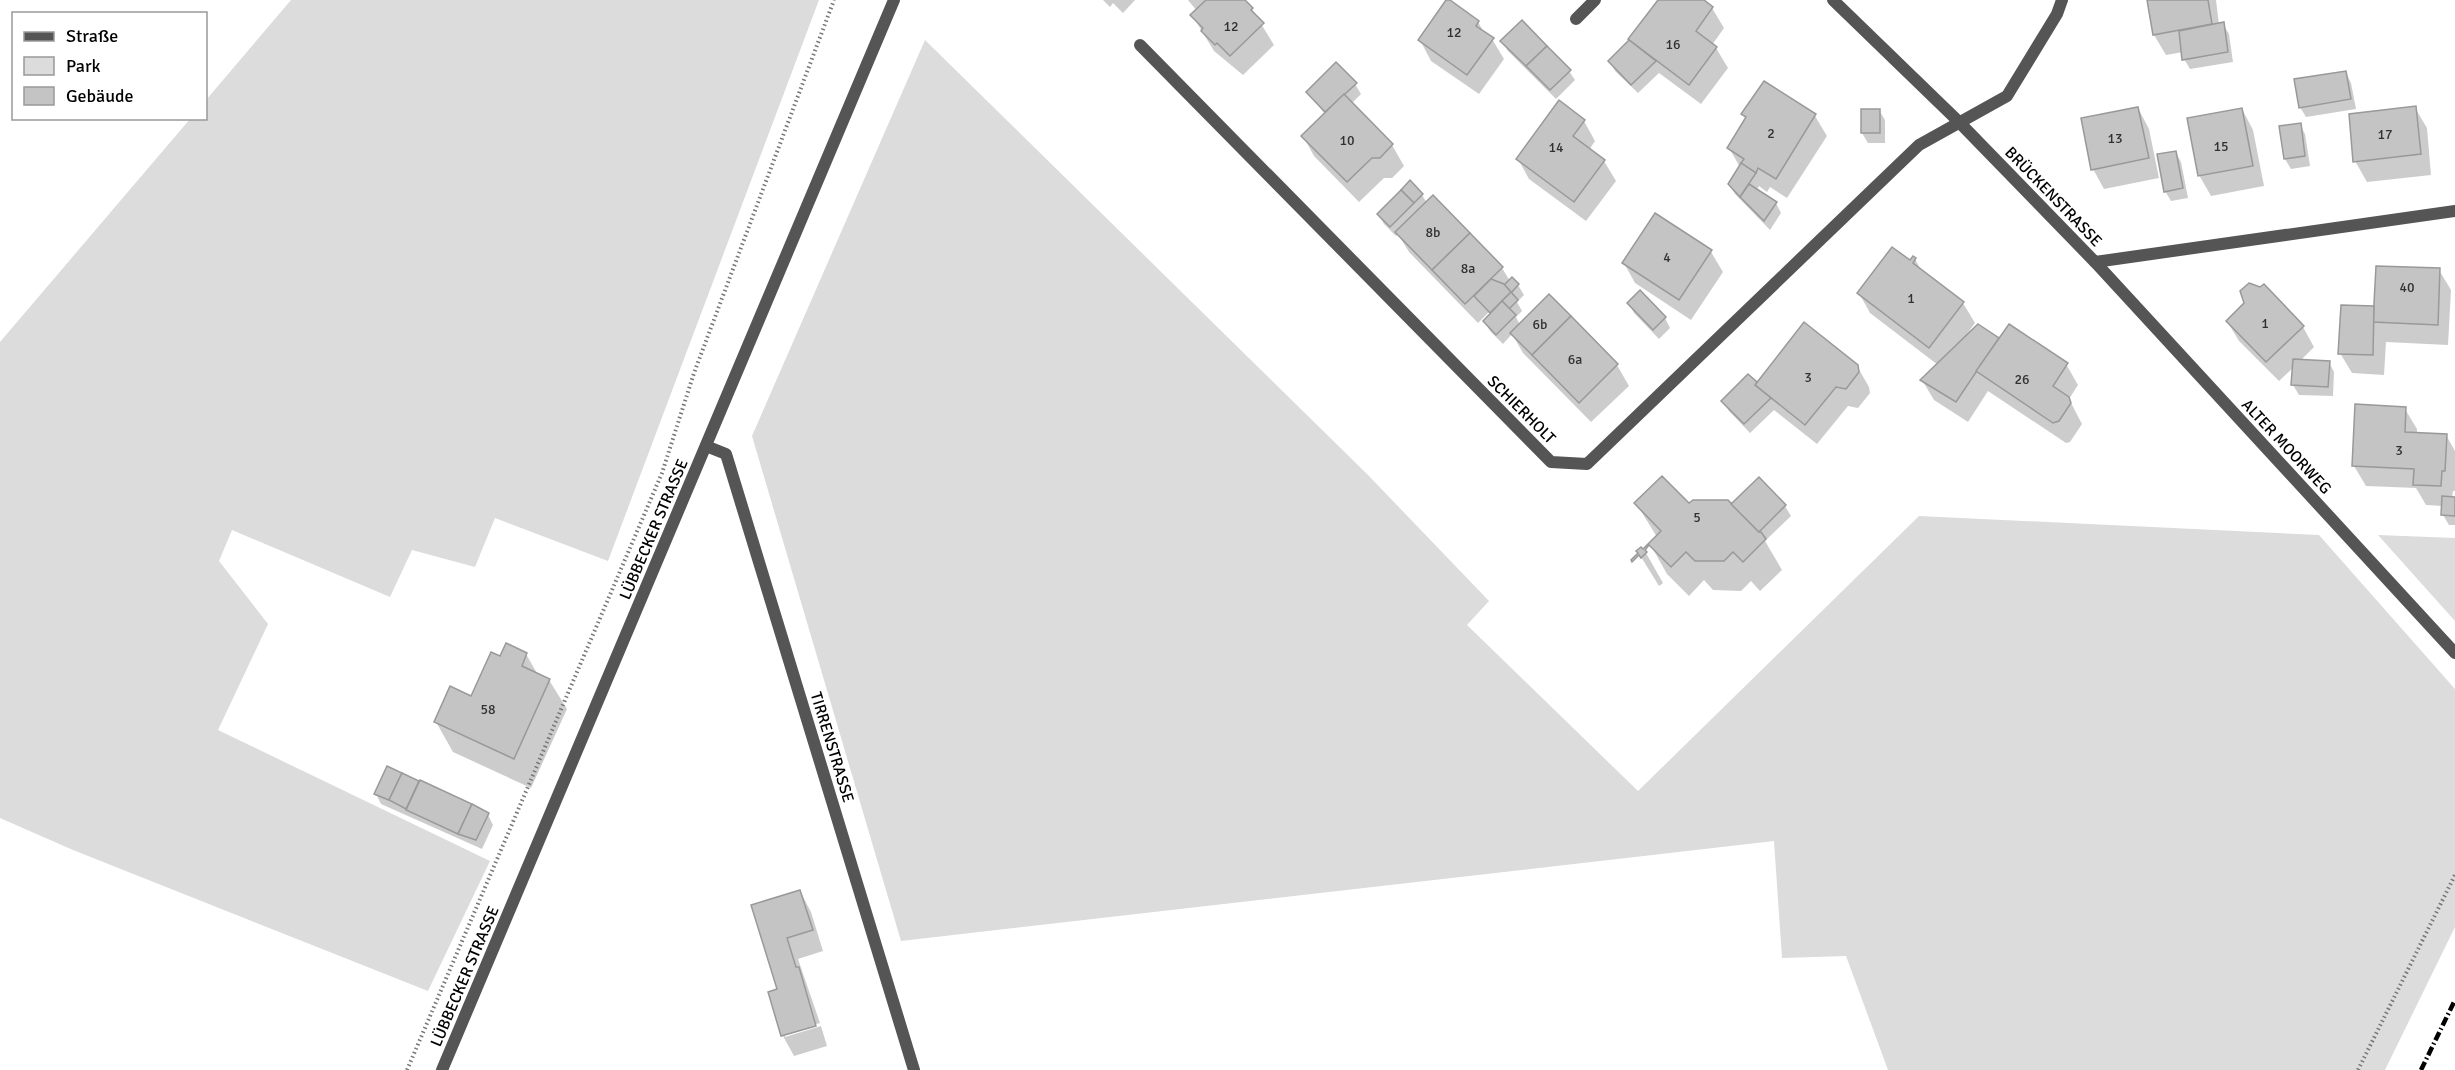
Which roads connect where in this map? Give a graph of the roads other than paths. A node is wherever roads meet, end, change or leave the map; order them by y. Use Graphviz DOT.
graph roads {
  1 [pos="894,0"];
  2 [pos="1595,0"];
  3 [pos="1833,0"];
  4 [pos="2062,0"];
  5 [pos="1576,19"];
  6 [pos="1140,45"];
  7 [pos="1958,121"];
  8 [pos="2455,211"];
  9 [pos="2095,262"];
  10 [pos="706,446"];
  11 [pos="2455,653"];
  12 [pos="442,1070"];
  13 [pos="914,1070"];
  1 -- 10 [label="street, LÜBBECKER STRASSE"];
  2 -- 5 [label="street"];
  3 -- 7 [label="street, BRÜCKENSTRASSE"];
  4 -- 7 [label="street, SCHIERHOLT"];
  6 -- 7 [label="street, SCHIERHOLT"];
  7 -- 9 [label="street, BRÜCKENSTRASSE"];
  8 -- 9 [label="street, BRÜCKENSTRASSE"];
  9 -- 11 [label="street, ALTER MOORWEG"];
  10 -- 12 [label="street, LÜBBECKER STRASSE"];
  10 -- 13 [label="street, TIRRENSTRASSE"];
}
